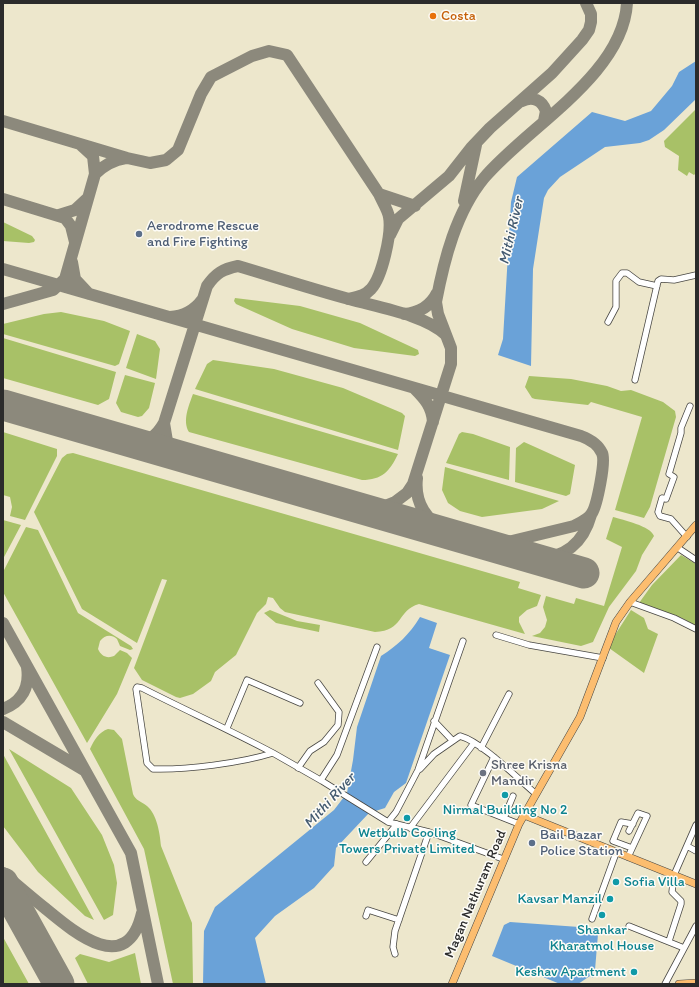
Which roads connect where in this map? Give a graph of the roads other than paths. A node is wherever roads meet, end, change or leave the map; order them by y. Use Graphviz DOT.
graph roads {
  1 [pos="696,275"];
  2 [pos="657,286"];
  3 [pos="608,322"];
  4 [pos="635,380"];
  5 [pos="690,406"];
  6 [pos="696,525"];
  7 [pos="686,537"];
  8 [pos="678,548"];
  9 [pos="696,560"];
  10 [pos="630,602"];
  11 [pos="696,629"];
  12 [pos="496,635"];
  13 [pos="463,641"];
  14 [pos="377,647"];
  15 [pos="603,658"];
  16 [pos="318,684"];
  17 [pos="509,694"];
  18 [pos="300,703"];
  19 [pos="434,721"];
  20 [pos="227,728"];
  21 [pos="452,740"];
  22 [pos="474,743"];
  23 [pos="481,748"];
  24 [pos="273,753"];
  25 [pos="494,757"];
  26 [pos="298,768"];
  27 [pos="418,770"];
  28 [pos="321,781"];
  29 [pos="536,794"];
  30 [pos="513,796"];
  31 [pos="524,815"];
  32 [pos="504,818"];
  33 [pos="388,822"];
  34 [pos="397,824"];
  35 [pos="519,824"];
  36 [pos="633,824"];
  37 [pos="696,825"];
  38 [pos="410,828"];
  39 [pos="630,831"];
  40 [pos="429,832"];
  41 [pos="616,843"];
  42 [pos="687,846"];
  43 [pos="632,848"];
  44 [pos="696,851"];
  45 [pos="614,852"];
  46 [pos="628,857"];
  47 [pos="504,859"];
  48 [pos="366,862"];
  49 [pos="674,875"];
  50 [pos="696,884"];
  51 [pos="366,916"];
  52 [pos="592,919"];
  53 [pos="399,920"];
  54 [pos="629,926"];
  55 [pos="696,926"];
  56 [pos="669,941"];
  57 [pos="684,948"];
  58 [pos="395,954"];
  59 [pos="696,983"];
  60 [pos="452,984"];
  61 [pos="665,984"];
  62 [pos="679,984"];
  1 -- 2 [label="street"];
  2 -- 3 [label="street"];
  2 -- 4 [label="street"];
  5 -- 7 [label="street"];
  6 -- 7 [label="main road, Magan Nathuram Road"];
  7 -- 8 [label="main road, Magan Nathuram Road"];
  8 -- 9 [label="street"];
  8 -- 10 [label="main road, Magan Nathuram Road"];
  10 -- 11 [label="street"];
  10 -- 15 [label="main road, Magan Nathuram Road"];
  12 -- 15 [label="street"];
  13 -- 19 [label="street"];
  14 -- 28 [label="street"];
  15 -- 29 [label="main road, Magan Nathuram Road"];
  16 -- 26 [label="street"];
  17 -- 23 [label="street"];
  18 -- 20 [label="street"];
  19 -- 21 [label="street"];
  19 -- 27 [label="street"];
  20 -- 24 [label="street"];
  20 -- 24 [label="street"];
  21 -- 22 [label="street"];
  21 -- 27 [label="street"];
  22 -- 23 [label="street"];
  22 -- 38 [label="street"];
  23 -- 25 [label="street"];
  24 -- 26 [label="street"];
  25 -- 29 [label="street"];
  25 -- 32 [label="street"];
  26 -- 28 [label="street"];
  27 -- 33 [label="street"];
  28 -- 33 [label="street"];
  29 -- 31 [label="main road, Magan Nathuram Road"];
  30 -- 32 [label="street"];
  31 -- 35 [label="main road, Magan Nathuram Road"];
  31 -- 45 [label="main road"];
  32 -- 35 [label="street"];
  33 -- 34 [label="street"];
  34 -- 38 [label="street"];
  34 -- 48 [label="street"];
  35 -- 47 [label="main road, Magan Nathuram Road"];
  36 -- 39 [label="street"];
  36 -- 41 [label="street"];
  36 -- 43 [label="street"];
  37 -- 42 [label="street"];
  38 -- 40 [label="street"];
  40 -- 47 [label="street"];
  40 -- 53 [label="street"];
  41 -- 43 [label="street"];
  41 -- 45 [label="street"];
  42 -- 44 [label="street"];
  42 -- 49 [label="street"];
  43 -- 46 [label="street"];
  45 -- 46 [label="main road"];
  45 -- 52 [label="street"];
  46 -- 49 [label="main road"];
  47 -- 60 [label="main road, Magan Nathuram Road"];
  49 -- 50 [label="main road"];
  49 -- 56 [label="street"];
  51 -- 53 [label="street"];
  53 -- 58 [label="street"];
  54 -- 56 [label="street"];
  55 -- 57 [label="street"];
  56 -- 57 [label="street"];
  57 -- 61 [label="street"];
  59 -- 62 [label="main road"];
}
